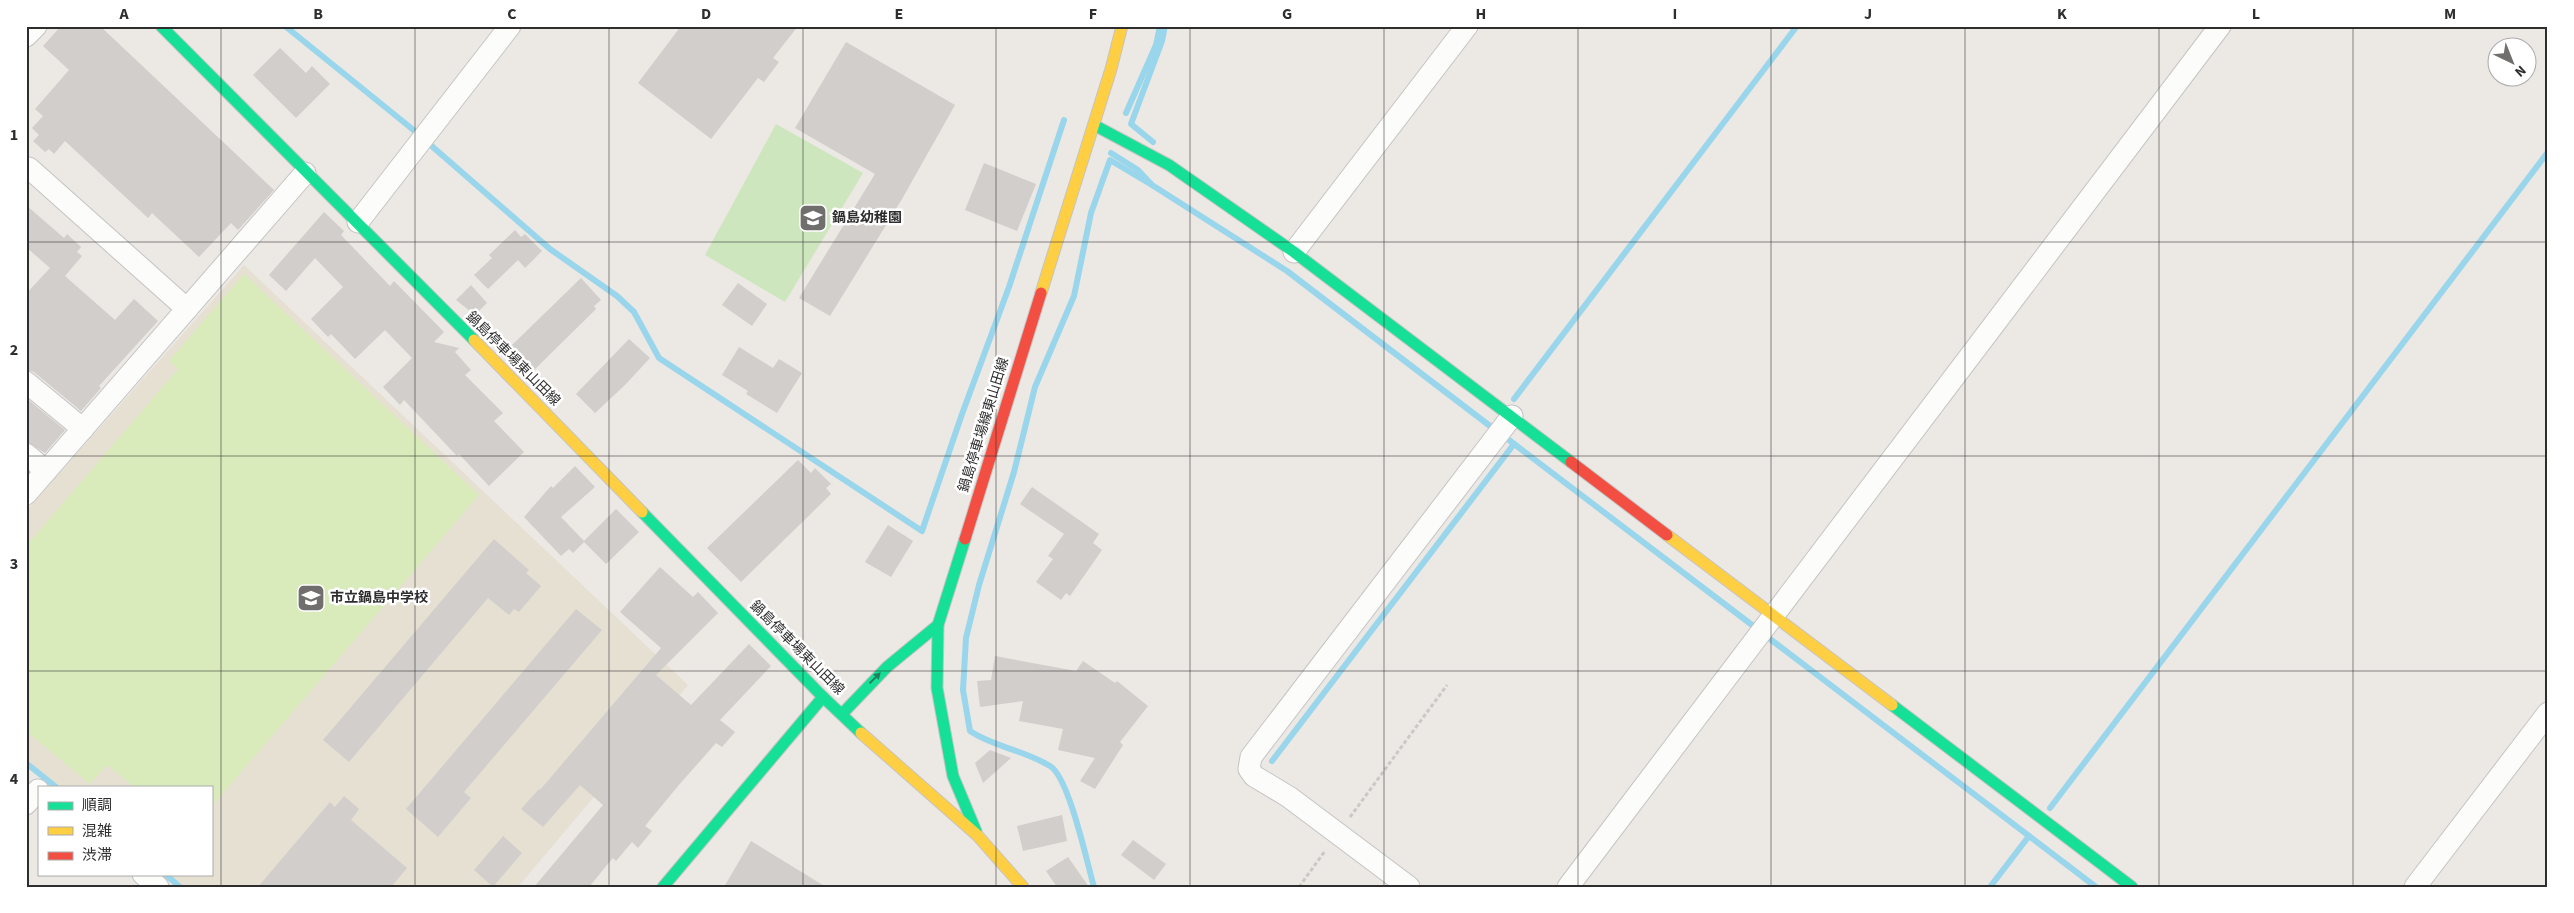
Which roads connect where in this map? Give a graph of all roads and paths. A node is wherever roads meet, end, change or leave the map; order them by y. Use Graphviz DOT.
graph roads {
  1 [pos="36,26"];
  2 [pos="160,26"];
  3 [pos="510,26"];
  4 [pos="1122,26"];
  5 [pos="1466,26"];
  6 [pos="2220,26"];
  7 [pos="26,36"];
  8 [pos="1094,125"];
  9 [pos="26,172"];
  10 [pos="305,172"];
  11 [pos="358,222"];
  12 [pos="1294,252"];
  13 [pos="187,310"];
  14 [pos="26,382"];
  15 [pos="1512,416"];
  16 [pos="83,429"];
  17 [pos="26,454"];
  18 [pos="46,472"];
  19 [pos="26,494"];
  20 [pos="1774,616"];
  21 [pos="938,625"];
  22 [pos="1447,685"];
  23 [pos="824,697"];
  24 [pos="2548,713"];
  25 [pos="842,714"];
  26 [pos="1338,834"];
  27 [pos="978,836"];
  28 [pos="145,876"];
  29 [pos="158,887"];
  30 [pos="663,887"];
  31 [pos="1024,887"];
  32 [pos="1299,887"];
  33 [pos="1408,887"];
  34 [pos="1568,887"];
  35 [pos="2132,887"];
  36 [pos="2416,887"];
  1 -- 7 [label="street"];
  2 -- 10 [label="main road, 鍋島停車場東山田線"];
  3 -- 11 [label="street"];
  4 -- 8 [label="main road, 鍋島停車場線東山田線"];
  5 -- 12 [label="street"];
  6 -- 20 [label="street"];
  8 -- 12 [label="main road"];
  8 -- 21 [label="main road, 鍋島停車場線東山田線"];
  9 -- 13 [label="street"];
  10 -- 11 [label="main road, 鍋島停車場東山田線"];
  10 -- 13 [label="street"];
  11 -- 23 [label="main road, 鍋島停車場東山田線"];
  12 -- 15 [label="main road"];
  13 -- 16 [label="street"];
  14 -- 16 [label="street"];
  15 -- 20 [label="main road"];
  15 -- 26 [label="street"];
  16 -- 18 [label="street"];
  17 -- 18 [label="street"];
  18 -- 19 [label="street"];
  20 -- 34 [label="street"];
  20 -- 35 [label="main road"];
  25 -- 21 [label="main road, one-way"];
  21 -- 27 [label="main road, 鍋島停車場線東山田線"];
  22 -- 26 [label="path"];
  23 -- 25 [label="main road, 鍋島停車場東山田線"];
  23 -- 30 [label="main road"];
  24 -- 36 [label="street"];
  25 -- 27 [label="main road, 鍋島停車場線東山田線"];
  26 -- 32 [label="path"];
  26 -- 33 [label="street"];
  27 -- 31 [label="main road, 鍋島停車場線東山田線"];
  28 -- 29 [label="street"];
}
